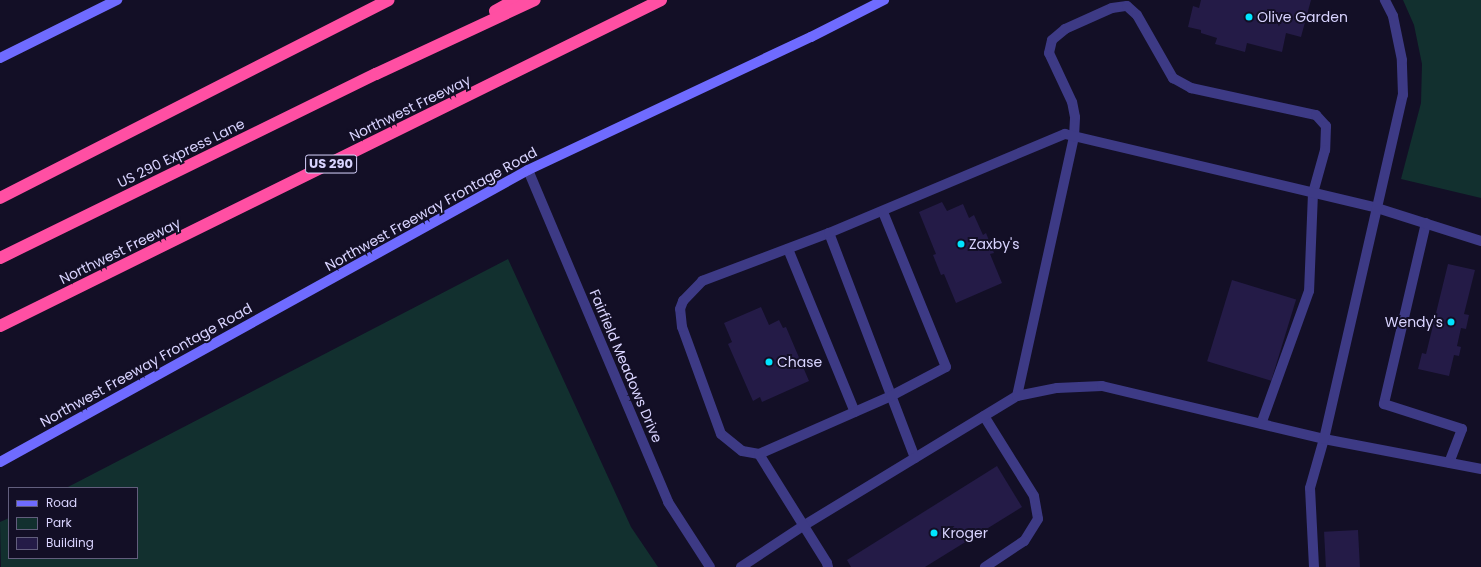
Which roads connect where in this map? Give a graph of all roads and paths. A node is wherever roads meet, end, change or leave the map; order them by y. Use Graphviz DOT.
graph roads {
  1 [pos="117,0"];
  2 [pos="388,0"];
  3 [pos="515,0"];
  4 [pos="535,0"];
  5 [pos="661,0"];
  6 [pos="884,0"];
  7 [pos="1386,0"];
  8 [pos="0,58"];
  9 [pos="376,74"];
  10 [pos="1074,136"];
  11 [pos="528,170"];
  12 [pos="1313,193"];
  13 [pos="0,198"];
  14 [pos="1377,208"];
  15 [pos="883,212"];
  16 [pos="1426,223"];
  17 [pos="829,233"];
  18 [pos="1481,240"];
  19 [pos="788,249"];
  20 [pos="0,258"];
  21 [pos="0,326"];
  22 [pos="891,396"];
  23 [pos="1017,396"];
  24 [pos="854,412"];
  25 [pos="984,416"];
  26 [pos="1261,424"];
  27 [pos="1324,439"];
  28 [pos="759,454"];
  29 [pos="915,458"];
  30 [pos="0,462"];
  31 [pos="1448,463"];
  32 [pos="1481,469"];
  33 [pos="803,526"];
  34 [pos="710,567"];
  35 [pos="741,567"];
  36 [pos="828,567"];
  37 [pos="985,567"];
  38 [pos="1314,567"];
  1 -- 8 [label="main road"];
  2 -- 13 [label="highway"];
  3 -- 9 [label="highway"];
  4 -- 9 [label="highway"];
  5 -- 21 [label="highway, Northwest Freeway / US 290"];
  6 -- 11 [label="main road, Northwest Freeway Frontage Road"];
  7 -- 14 [label="street"];
  9 -- 20 [label="highway, US 290 Express Lane"];
  10 -- 12 [label="street"];
  10 -- 12 [label="street"];
  10 -- 15 [label="street"];
  10 -- 23 [label="street"];
  11 -- 30 [label="main road, Northwest Freeway Frontage Road"];
  11 -- 34 [label="street, Fairfield Meadows Drive"];
  12 -- 14 [label="street"];
  12 -- 26 [label="street"];
  14 -- 16 [label="street"];
  14 -- 27 [label="street"];
  15 -- 17 [label="street"];
  15 -- 22 [label="street"];
  16 -- 18 [label="street"];
  16 -- 31 [label="street"];
  17 -- 19 [label="street"];
  17 -- 22 [label="street"];
  19 -- 24 [label="street"];
  19 -- 28 [label="street"];
  22 -- 24 [label="street"];
  22 -- 29 [label="street"];
  23 -- 25 [label="street"];
  23 -- 26 [label="street"];
  24 -- 28 [label="street"];
  25 -- 29 [label="street"];
  25 -- 37 [label="street"];
  26 -- 27 [label="street"];
  27 -- 31 [label="street"];
  27 -- 38 [label="street"];
  28 -- 33 [label="street"];
  29 -- 33 [label="street"];
  31 -- 32 [label="street"];
  33 -- 35 [label="street"];
  33 -- 36 [label="street"];
}
